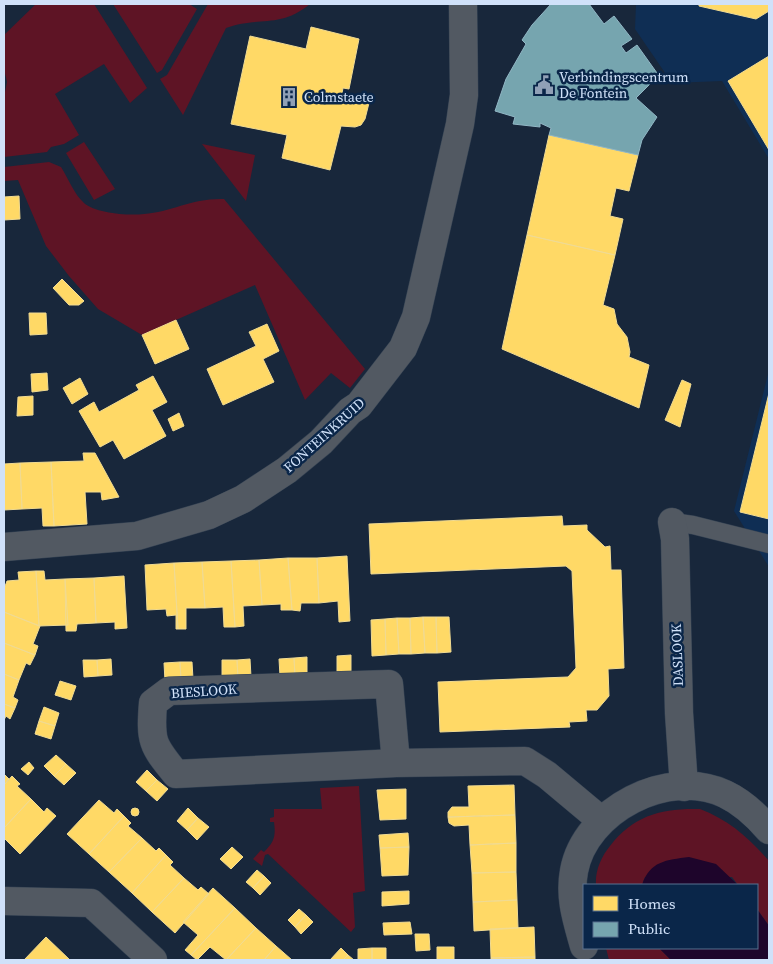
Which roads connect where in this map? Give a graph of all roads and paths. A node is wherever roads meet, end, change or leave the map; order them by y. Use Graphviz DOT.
graph roads {
  1 [pos="463,4"];
  2 [pos="672,522"];
  3 [pos="769,544"];
  4 [pos="4,547"];
  5 [pos="396,763"];
  6 [pos="684,787"];
  7 [pos="602,820"];
  8 [pos="769,830"];
  9 [pos="4,901"];
  10 [pos="583,943"];
  11 [pos="153,960"];
  1 -- 4 [label="street, FONTEINKRUID"];
  2 -- 3 [label="lane"];
  2 -- 6 [label="street, DASLOOK"];
  5 -- 5 [label="street, BIESLOOK"];
  5 -- 7 [label="street, BIESLOOK"];
  6 -- 7 [label="street"];
  6 -- 8 [label="street"];
  7 -- 10 [label="street"];
  9 -- 11 [label="street"];
}
